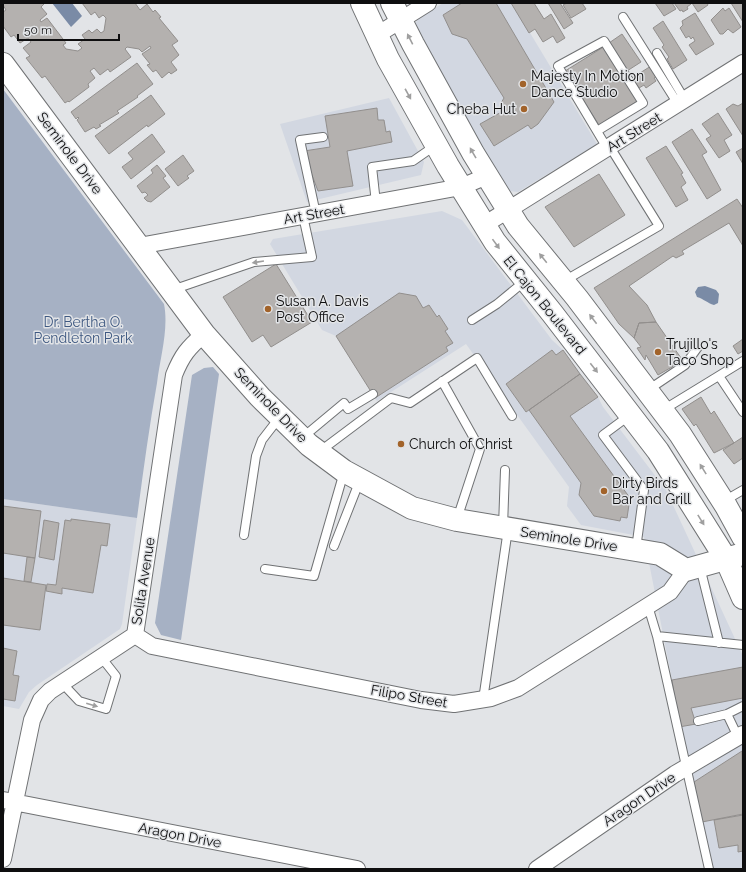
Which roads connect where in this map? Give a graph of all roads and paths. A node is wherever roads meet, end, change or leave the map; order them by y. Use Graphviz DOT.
graph roads {
  1 [pos="362,3"];
  2 [pos="427,3"];
  3 [pos="397,12"];
  4 [pos="623,18"];
  5 [pos="377,35"];
  6 [pos="657,53"];
  7 [pos="3,64"];
  8 [pos="743,64"];
  9 [pos="682,102"];
  10 [pos="597,131"];
  11 [pos="323,137"];
  12 [pos="437,145"];
  13 [pos="608,148"];
  14 [pos="487,176"];
  15 [pos="461,187"];
  16 [pos="376,203"];
  17 [pos="508,210"];
  18 [pos="309,215"];
  19 [pos="484,225"];
  20 [pos="139,246"];
  21 [pos="526,281"];
  22 [pos="563,281"];
  23 [pos="171,290"];
  24 [pos="472,320"];
  25 [pos="204,334"];
  26 [pos="698,347"];
  27 [pos="743,361"];
  28 [pos="719,376"];
  29 [pos="442,382"];
  30 [pos="648,391"];
  31 [pos="373,394"];
  32 [pos="662,410"];
  33 [pos="743,412"];
  34 [pos="630,414"];
  35 [pos="512,416"];
  36 [pos="280,418"];
  37 [pos="301,439"];
  38 [pos="318,452"];
  39 [pos="505,470"];
  40 [pos="352,475"];
  41 [pos="743,490"];
  42 [pos="723,502"];
  43 [pos="457,520"];
  44 [pos="505,528"];
  45 [pos="244,535"];
  46 [pos="743,537"];
  47 [pos="334,546"];
  48 [pos="636,550"];
  49 [pos="735,556"];
  50 [pos="693,568"];
  51 [pos="265,569"];
  52 [pos="743,598"];
  53 [pos="648,606"];
  54 [pos="135,635"];
  55 [pos="657,636"];
  56 [pos="719,642"];
  57 [pos="743,645"];
  58 [pos="101,657"];
  59 [pos="62,683"];
  60 [pos="483,700"];
  61 [pos="743,706"];
  62 [pos="727,714"];
  63 [pos="698,721"];
  64 [pos="740,735"];
  65 [pos="686,767"];
  66 [pos="9,801"];
  67 [pos="3,859"];
  68 [pos="357,869"];
  69 [pos="537,869"];
  70 [pos="709,869"];
  1 -- 5 [label="main road, El Cajon Boulevard"];
  2 -- 3 [label="street"];
  3 -- 5 [label="street"];
  14 -- 3 [label="main road, El Cajon Boulevard, one-way"];
  4 -- 9 [label="lane"];
  5 -- 12 [label="main road, El Cajon Boulevard, one-way"];
  6 -- 9 [label="lane"];
  7 -- 20 [label="main road, Seminole Drive"];
  8 -- 9 [label="street, Art Street"];
  9 -- 13 [label="street, Art Street"];
  10 -- 10 [label="lane"];
  10 -- 13 [label="lane"];
  11 -- 18 [label="lane"];
  12 -- 15 [label="main road, El Cajon Boulevard"];
  12 -- 16 [label="lane"];
  13 -- 17 [label="street, Art Street"];
  13 -- 22 [label="lane"];
  14 -- 15 [label="street, Art Street"];
  14 -- 17 [label="main road, El Cajon Boulevard"];
  15 -- 16 [label="street, Art Street"];
  15 -- 19 [label="main road, El Cajon Boulevard"];
  16 -- 18 [label="street, Art Street"];
  17 -- 19 [label="street, Art Street"];
  22 -- 17 [label="main road, El Cajon Boulevard, one-way"];
  18 -- 20 [label="street, Art Street"];
  18 -- 23 [label="lane, one-way"];
  19 -- 21 [label="main road, El Cajon Boulevard, one-way"];
  20 -- 23 [label="main road, Seminole Drive"];
  21 -- 24 [label="lane"];
  21 -- 34 [label="main road, El Cajon Boulevard, one-way"];
  30 -- 22 [label="main road, El Cajon Boulevard, one-way"];
  23 -- 25 [label="main road, Seminole Drive"];
  25 -- 36 [label="main road, Seminole Drive"];
  25 -- 54 [label="street, Solita Avenue"];
  26 -- 30 [label="lane"];
  27 -- 28 [label="lane"];
  28 -- 32 [label="lane"];
  28 -- 33 [label="lane"];
  29 -- 35 [label="lane"];
  29 -- 38 [label="lane"];
  29 -- 43 [label="lane"];
  30 -- 32 [label="main road, El Cajon Boulevard"];
  31 -- 37 [label="lane"];
  42 -- 32 [label="main road, El Cajon Boulevard, one-way"];
  34 -- 48 [label="lane"];
  34 -- 49 [label="main road, El Cajon Boulevard, one-way"];
  36 -- 37 [label="main road, Seminole Drive"];
  36 -- 45 [label="lane"];
  37 -- 38 [label="main road, Seminole Drive"];
  38 -- 40 [label="main road, Seminole Drive"];
  39 -- 44 [label="lane"];
  40 -- 43 [label="main road, Seminole Drive"];
  40 -- 47 [label="lane"];
  40 -- 51 [label="lane"];
  41 -- 42 [label="lane"];
  42 -- 46 [label="main road, El Cajon Boulevard"];
  43 -- 44 [label="main road, Seminole Drive"];
  44 -- 48 [label="main road, Seminole Drive"];
  44 -- 60 [label="lane"];
  48 -- 50 [label="main road, Seminole Drive"];
  49 -- 50 [label="main road"];
  49 -- 52 [label="main road, El Cajon Boulevard"];
  50 -- 53 [label="street, Filipo Street"];
  50 -- 56 [label="lane"];
  53 -- 55 [label="lane"];
  53 -- 60 [label="street, Filipo Street"];
  54 -- 58 [label="street, Solita Avenue"];
  54 -- 60 [label="street, Filipo Street"];
  55 -- 56 [label="lane"];
  55 -- 65 [label="lane"];
  56 -- 57 [label="lane"];
  58 -- 59 [label="street, Solita Avenue"];
  59 -- 58 [label="lane, one-way"];
  59 -- 66 [label="street, Solita Avenue"];
  61 -- 62 [label="lane"];
  62 -- 63 [label="lane"];
  62 -- 64 [label="lane"];
  64 -- 65 [label="street, Aragon Drive"];
  65 -- 69 [label="street, Aragon Drive"];
  65 -- 70 [label="lane"];
  66 -- 67 [label="street, Solita Avenue"];
  66 -- 68 [label="street, Aragon Drive"];
}
